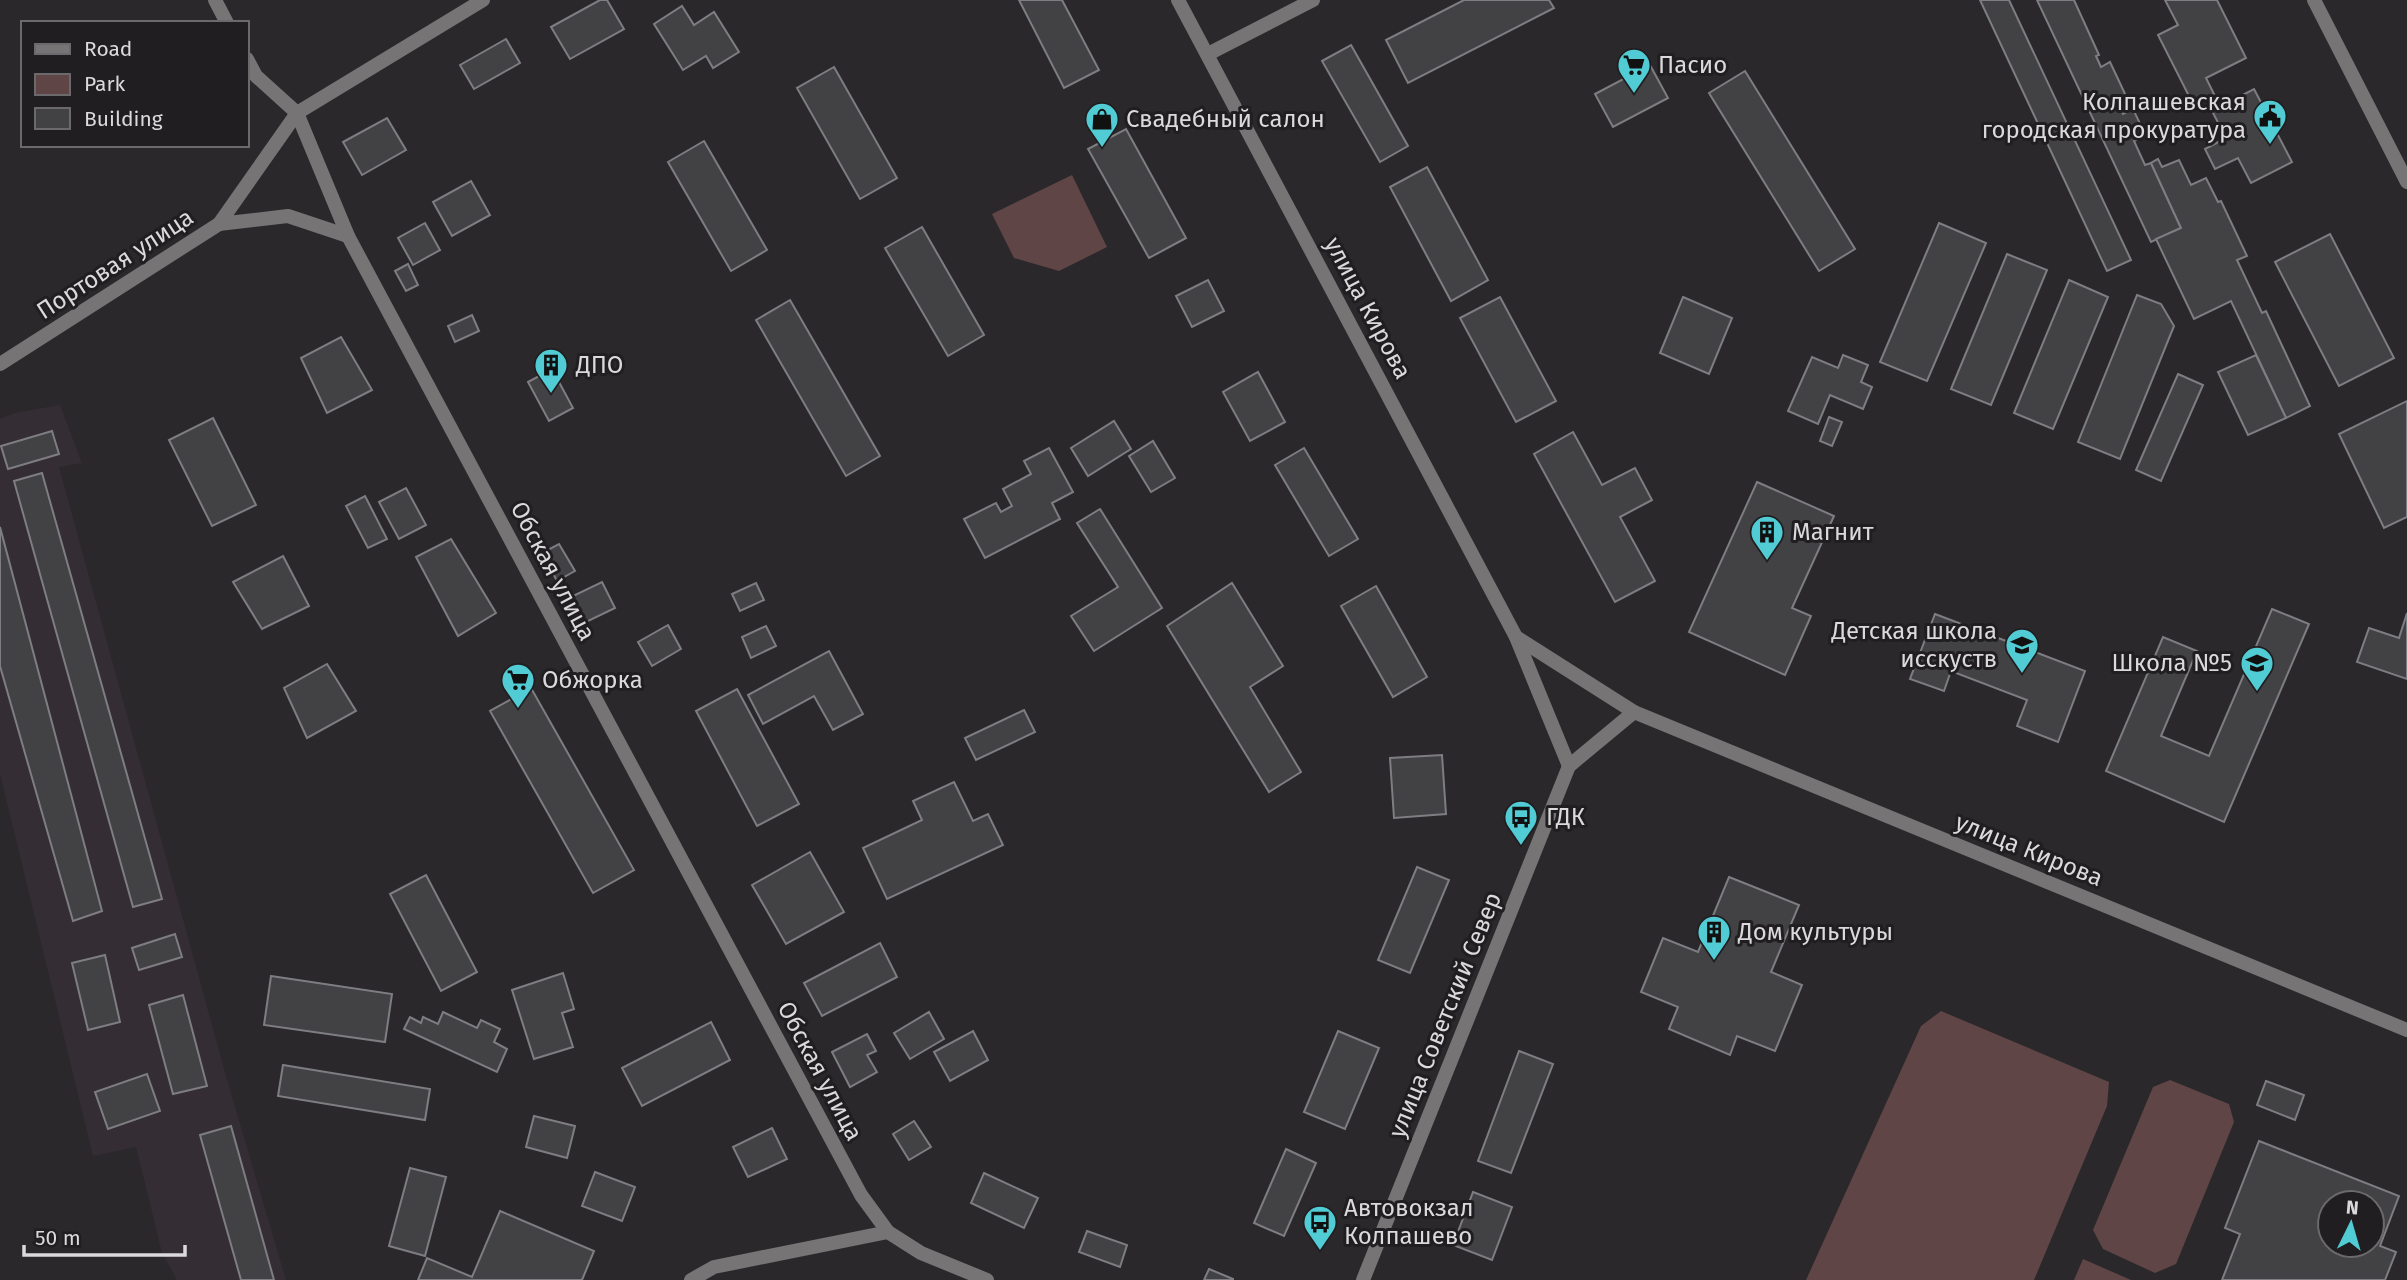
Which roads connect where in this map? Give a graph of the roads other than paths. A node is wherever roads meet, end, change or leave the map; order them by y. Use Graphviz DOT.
graph roads {
  1 [pos="215,0"];
  2 [pos="483,0"];
  3 [pos="1178,0"];
  4 [pos="1313,0"];
  5 [pos="2314,0"];
  6 [pos="464,5"];
  7 [pos="226,21"];
  8 [pos="1208,54"];
  9 [pos="248,61"];
  10 [pos="297,113"];
  11 [pos="2407,182"];
  12 [pos="219,225"];
  13 [pos="348,236"];
  14 [pos="0,364"];
  15 [pos="1516,637"];
  16 [pos="1634,712"];
  17 [pos="1569,766"];
  18 [pos="2407,1030"];
  19 [pos="888,1232"];
  20 [pos="691,1280"];
  21 [pos="986,1280"];
  22 [pos="1363,1280"];
  1 -- 7 [label="street"];
  2 -- 6 [label="street"];
  3 -- 8 [label="street, улица Кирова"];
  4 -- 8 [label="street"];
  5 -- 11 [label="street"];
  6 -- 10 [label="street"];
  8 -- 15 [label="street, улица Кирова"];
  9 -- 10 [label="street, Обская улица"];
  10 -- 12 [label="street"];
  10 -- 13 [label="street, Обская улица"];
  12 -- 13 [label="street"];
  12 -- 14 [label="street, Портовая улица"];
  13 -- 19 [label="street, Обская улица"];
  15 -- 16 [label="street, улица Кирова"];
  15 -- 17 [label="street, улица Кирова"];
  16 -- 17 [label="street"];
  16 -- 18 [label="street, улица Кирова"];
  17 -- 22 [label="street, улица Советский Север"];
  19 -- 20 [label="street"];
  19 -- 21 [label="street, Обская улица"];
}
